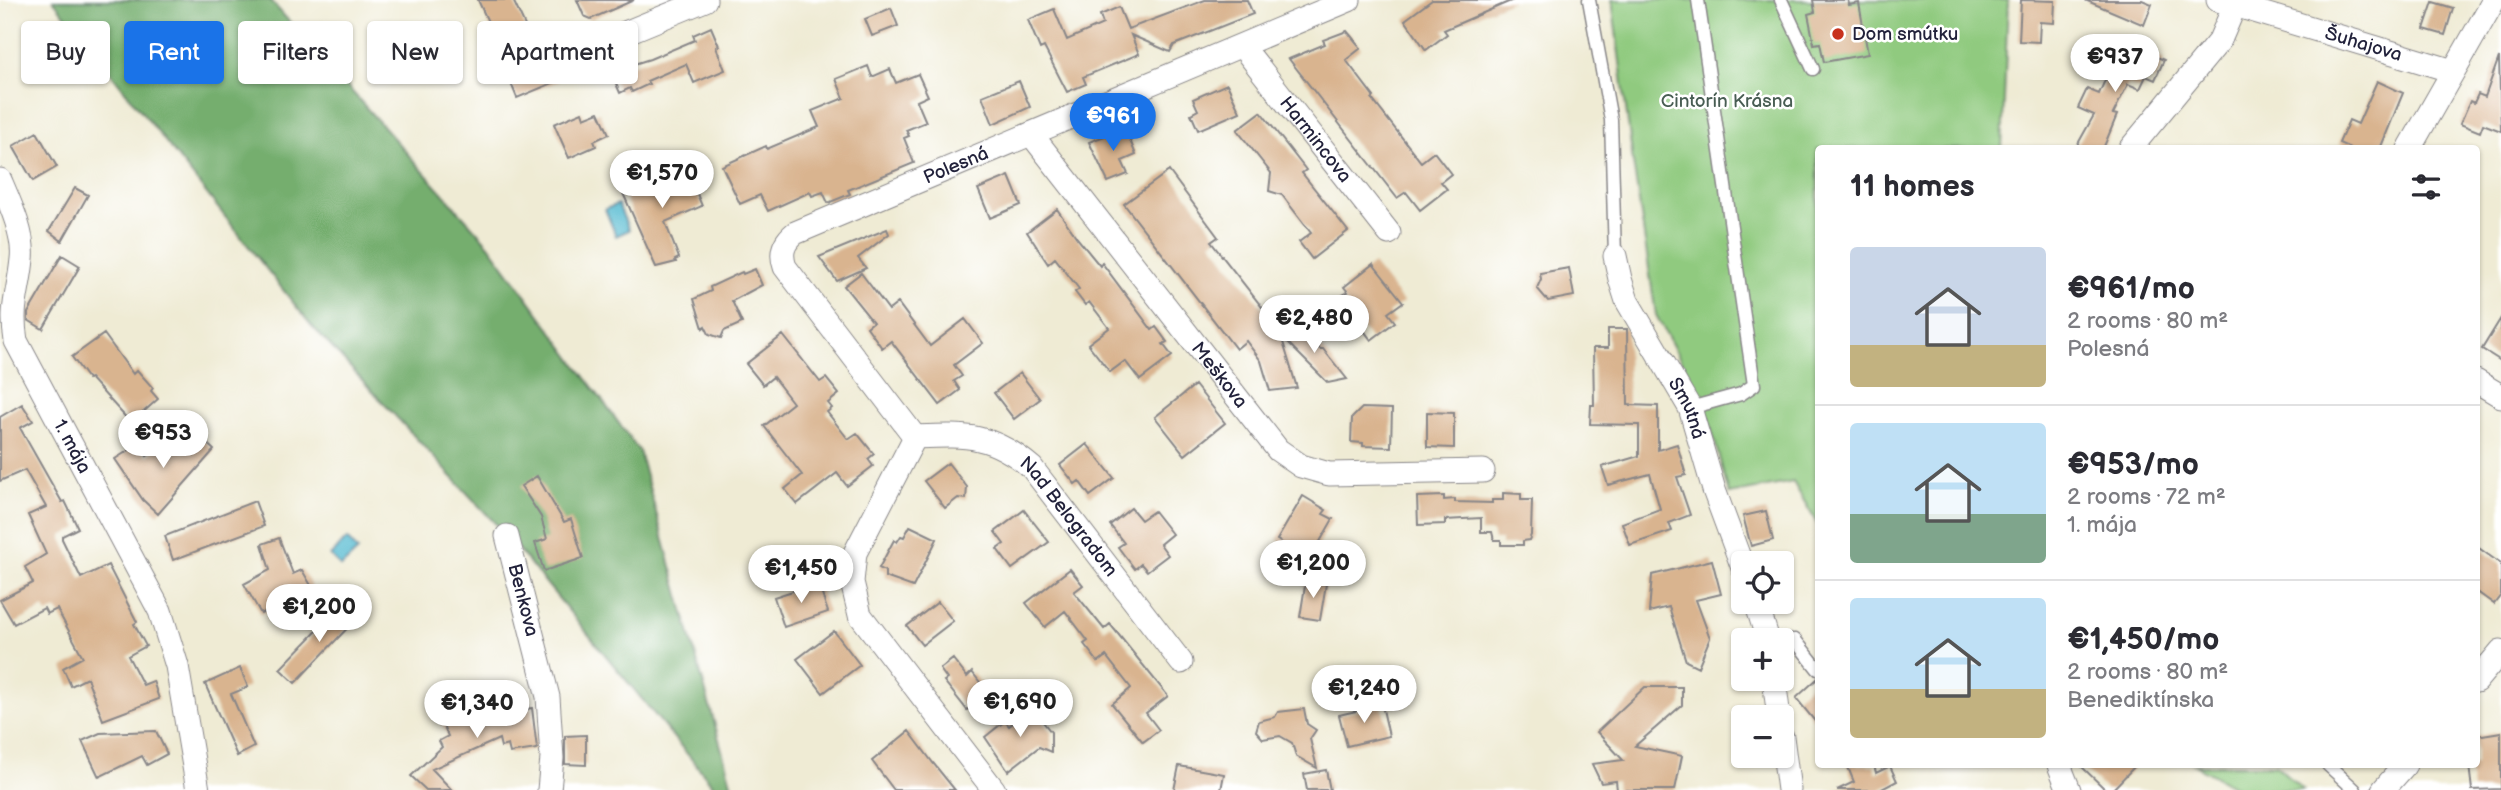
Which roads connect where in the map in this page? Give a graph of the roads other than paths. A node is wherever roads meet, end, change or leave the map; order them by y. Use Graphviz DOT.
graph roads {
  1 [pos="705,0"];
  2 [pos="1349,0"];
  3 [pos="1589,0"];
  4 [pos="1698,0"];
  5 [pos="1781,0"];
  6 [pos="2494,0"];
  7 [pos="2227,3"];
  8 [pos="638,28"];
  9 [pos="1242,46"];
  10 [pos="1813,69"];
  11 [pos="2453,71"];
  12 [pos="1031,134"];
  13 [pos="2133,145"];
  14 [pos="2411,145"];
  15 [pos="0,180"];
  16 [pos="1389,233"];
  17 [pos="1615,256"];
  18 [pos="2480,383"];
  19 [pos="2501,396"];
  20 [pos="1690,408"];
  21 [pos="915,437"];
  22 [pos="1483,471"];
  23 [pos="508,536"];
  24 [pos="1737,551"];
  25 [pos="1794,640"];
  26 [pos="2501,651"];
  27 [pos="1181,662"];
  28 [pos="1815,665"];
  29 [pos="2480,676"];
  30 [pos="1786,768"];
  31 [pos="2060,768"];
  32 [pos="2331,768"];
  33 [pos="2402,768"];
  34 [pos="198,790"];
  35 [pos="549,790"];
  36 [pos="994,790"];
  37 [pos="1789,790"];
  38 [pos="2069,790"];
  39 [pos="2355,790"];
  40 [pos="2383,790"];
  1 -- 8 [label="street"];
  2 -- 9 [label="street, Polesná"];
  3 -- 17 [label="lane"];
  4 -- 20 [label="lane"];
  5 -- 10 [label="lane"];
  6 -- 11 [label="street"];
  7 -- 11 [label="street, Šuhajova"];
  7 -- 13 [label="street, Šuhajova"];
  9 -- 12 [label="street, Polesná"];
  9 -- 16 [label="street, Harmincova"];
  11 -- 14 [label="street"];
  12 -- 21 [label="street, Polesná"];
  12 -- 22 [label="street, Meškova"];
  15 -- 34 [label="street, 1. mája"];
  17 -- 20 [label="street, Smutná"];
  18 -- 19 [label="street"];
  20 -- 24 [label="street, Smutná"];
  21 -- 27 [label="street, Nad Belogradom"];
  21 -- 36 [label="street"];
  23 -- 35 [label="street, Benkova"];
  25 -- 28 [label="lane"];
  26 -- 29 [label="street"];
  30 -- 37 [label="street"];
  31 -- 38 [label="street"];
  32 -- 39 [label="lane"];
  33 -- 40 [label="street"];
}
